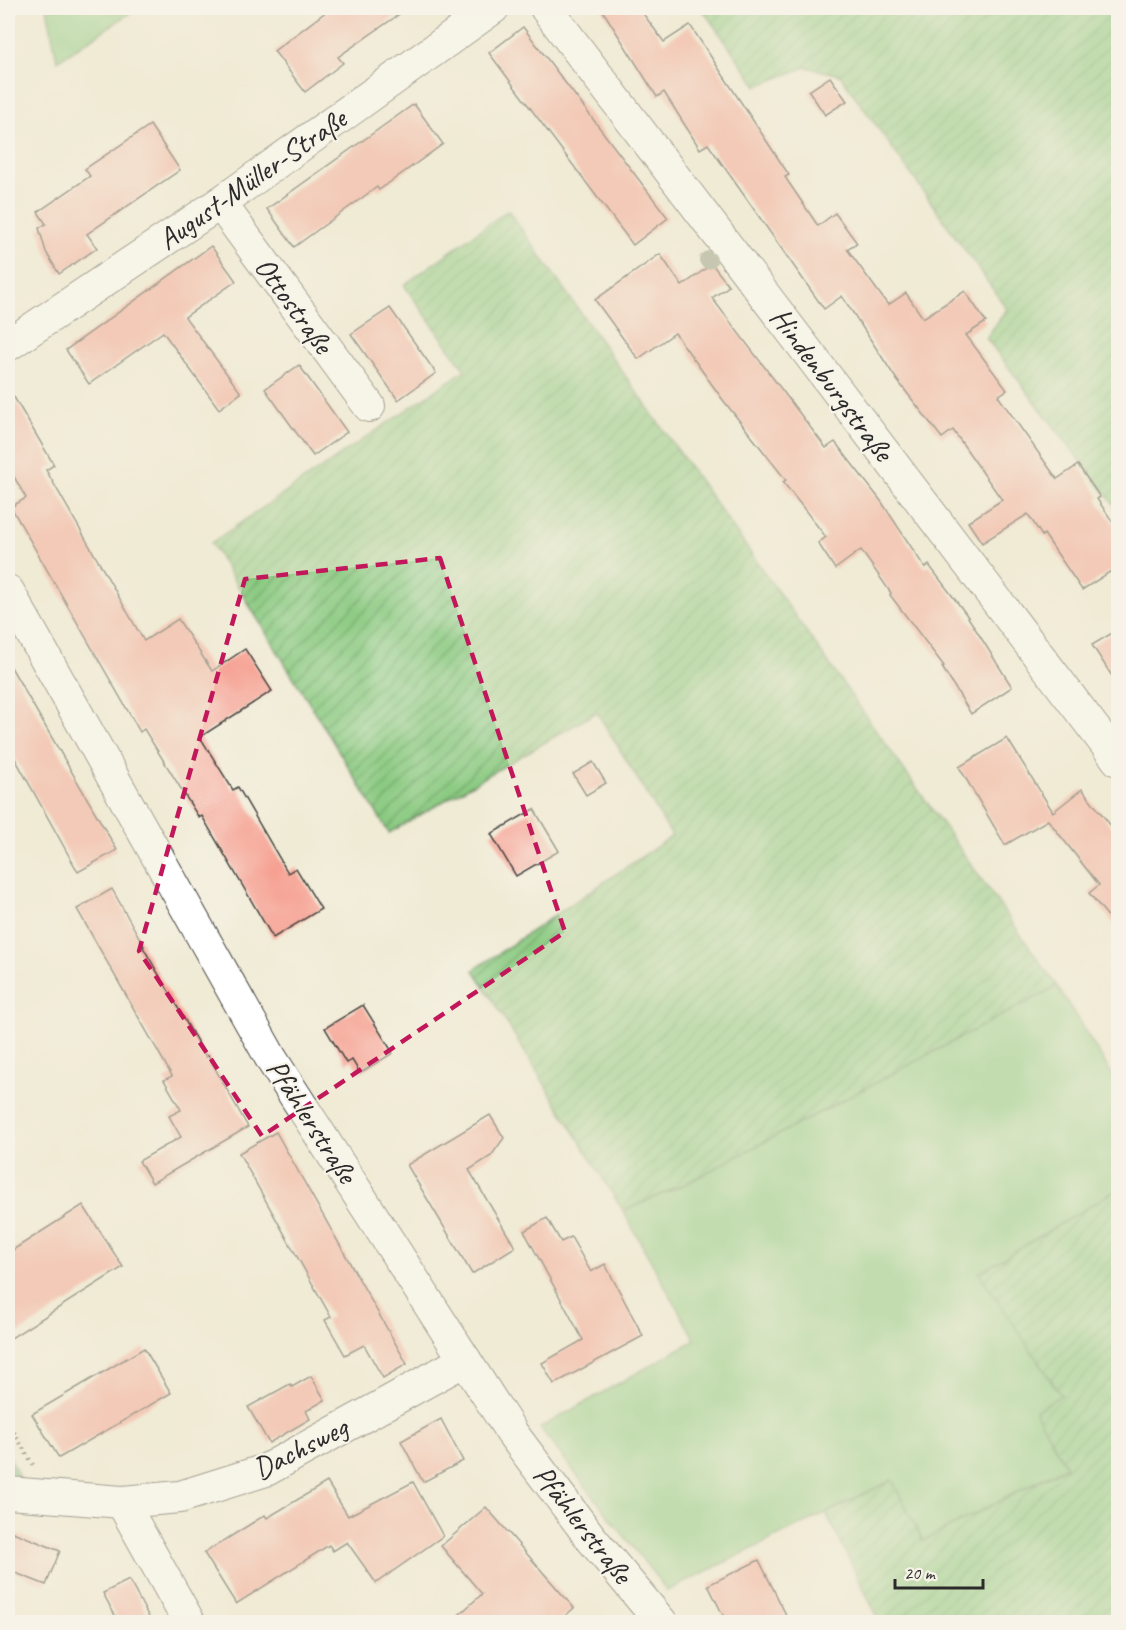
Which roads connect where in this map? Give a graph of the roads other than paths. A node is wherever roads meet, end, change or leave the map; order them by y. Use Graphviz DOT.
graph roads {
  1 [pos="493,8"];
  2 [pos="546,8"];
  3 [pos="220,203"];
  4 [pos="8,345"];
  5 [pos="369,406"];
  6 [pos="8,591"];
  7 [pos="1119,760"];
  8 [pos="465,1360"];
  9 [pos="8,1493"];
  10 [pos="122,1502"];
  11 [pos="189,1623"];
  12 [pos="661,1623"];
  1 -- 3 [label="street, August-Müller-Straße"];
  2 -- 7 [label="street, Hindenburgstraße"];
  3 -- 4 [label="street, August-Müller-Straße"];
  3 -- 5 [label="street, Ottostraße"];
  6 -- 8 [label="street, Pfählerstraße"];
  8 -- 10 [label="street, Dachsweg"];
  8 -- 12 [label="street, Pfählerstraße"];
  9 -- 10 [label="street, Dachsweg"];
  10 -- 11 [label="street"];
}
